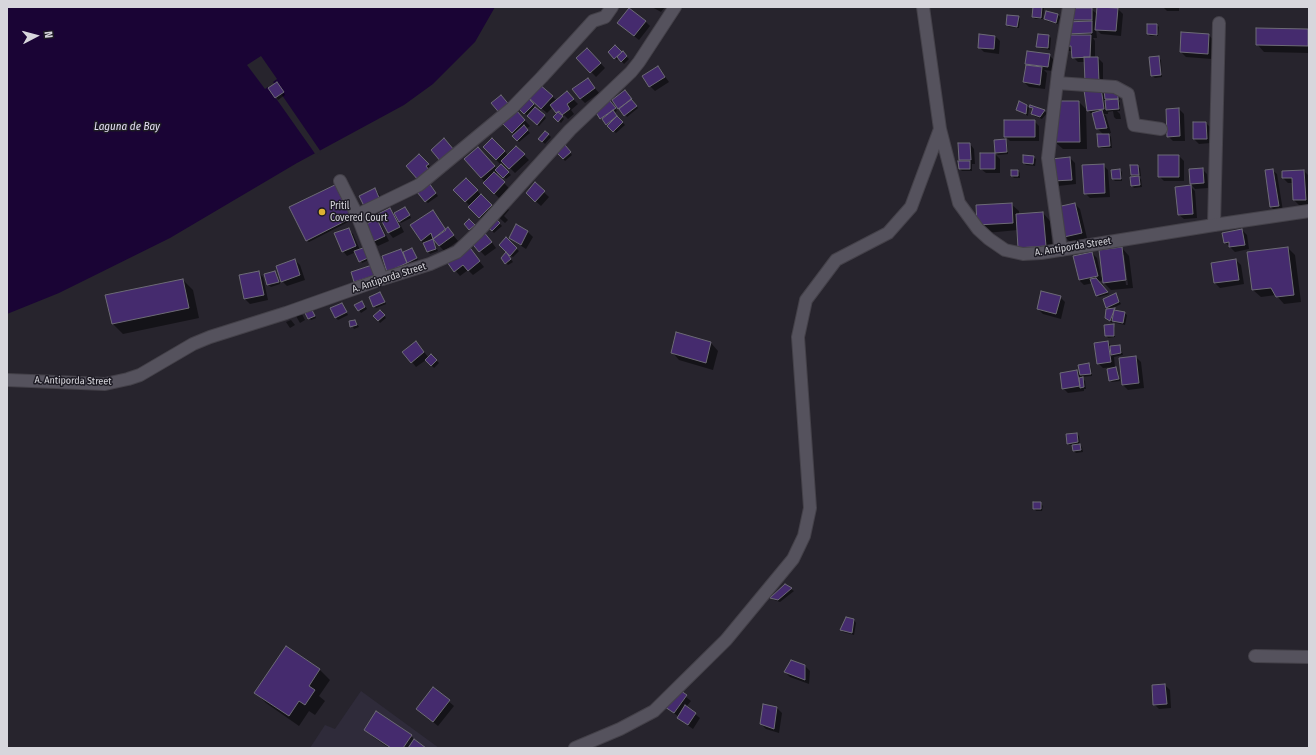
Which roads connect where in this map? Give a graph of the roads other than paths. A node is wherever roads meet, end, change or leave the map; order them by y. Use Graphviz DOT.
graph roads {
  1 [pos="612,7"];
  2 [pos="675,7"];
  3 [pos="922,7"];
  4 [pos="1069,7"];
  5 [pos="1219,23"];
  6 [pos="1057,83"];
  7 [pos="940,129"];
  8 [pos="1162,129"];
  9 [pos="340,181"];
  10 [pos="1309,211"];
  11 [pos="357,216"];
  12 [pos="1214,225"];
  13 [pos="1061,250"];
  14 [pos="382,279"];
  15 [pos="7,380"];
  16 [pos="1255,656"];
  17 [pos="1309,657"];
  18 [pos="575,748"];
  1 -- 11 [label="street"];
  2 -- 14 [label="street, A. Antiporda Street"];
  3 -- 7 [label="street, A. Antiporda Street"];
  4 -- 6 [label="street"];
  5 -- 12 [label="street"];
  6 -- 8 [label="street"];
  6 -- 13 [label="street"];
  7 -- 13 [label="street, A. Antiporda Street"];
  7 -- 18 [label="street"];
  9 -- 11 [label="street"];
  10 -- 12 [label="street, A. Antiporda Street"];
  11 -- 14 [label="street"];
  12 -- 13 [label="street, A. Antiporda Street"];
  14 -- 15 [label="street, A. Antiporda Street"];
  16 -- 17 [label="street"];
}
